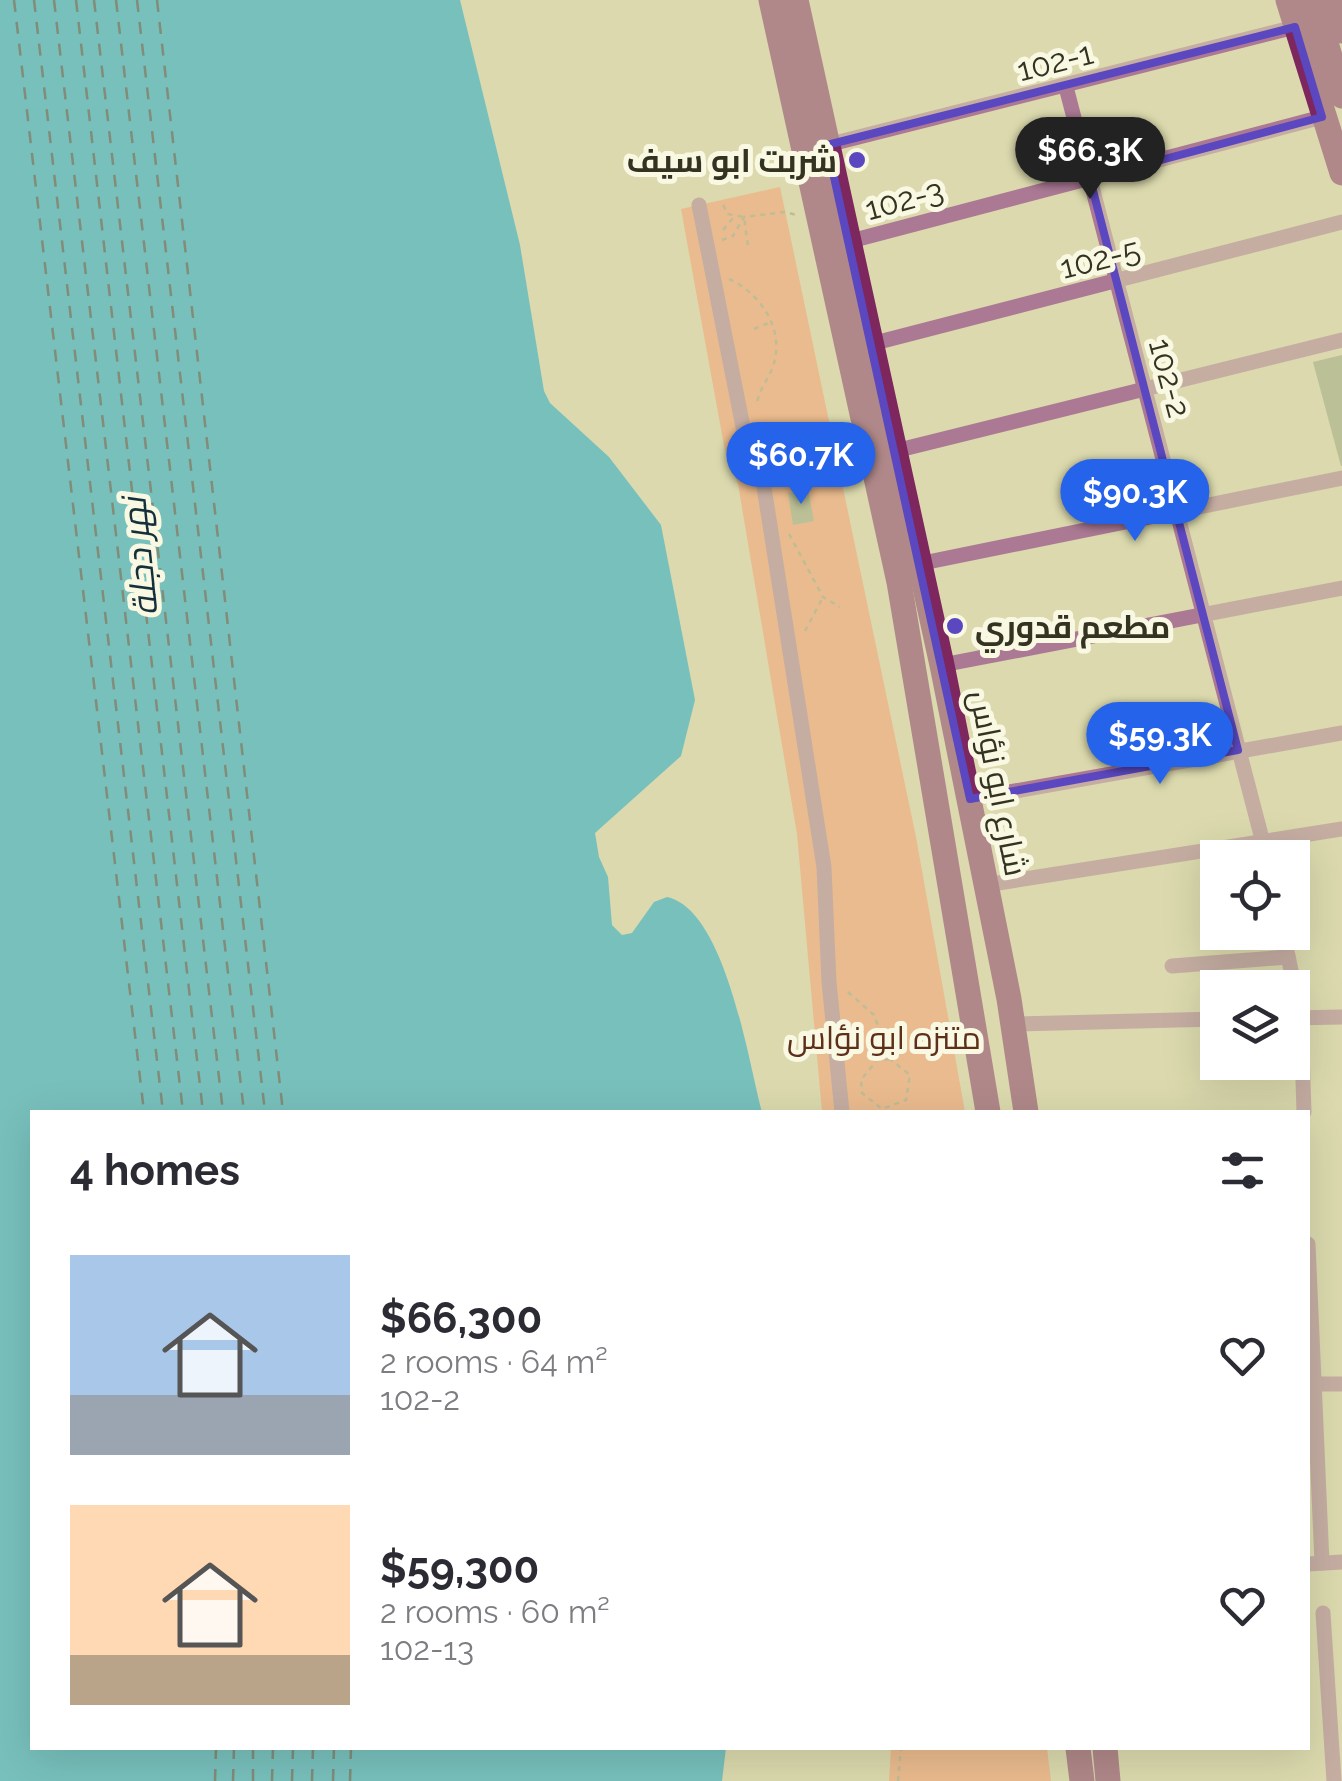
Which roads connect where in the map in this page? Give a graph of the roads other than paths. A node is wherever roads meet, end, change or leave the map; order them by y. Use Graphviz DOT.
graph roads {
  1 [pos="771,0"];
  2 [pos="796,0"];
  3 [pos="1288,0"];
  4 [pos="1313,0"];
  5 [pos="1333,0"];
  6 [pos="1295,27"];
  7 [pos="1342,31"];
  8 [pos="1066,87"];
  9 [pos="1342,96"];
  10 [pos="1322,117"];
  11 [pos="827,145"];
  12 [pos="1342,174"];
  13 [pos="1090,179"];
  14 [pos="699,205"];
  15 [pos="1342,222"];
  16 [pos="848,242"];
  17 [pos="1116,283"];
  18 [pos="1342,340"];
  19 [pos="871,344"];
  20 [pos="1144,391"];
  21 [pos="895,451"];
  22 [pos="1342,478"];
  23 [pos="1177,512"];
  24 [pos="918,564"];
  25 [pos="1342,588"];
  26 [pos="1204,614"];
  27 [pos="942,665"];
  28 [pos="1342,734"];
  29 [pos="1238,750"];
  30 [pos="970,800"];
  31 [pos="1342,829"];
  32 [pos="1262,840"];
  33 [pos="1302,840"];
  34 [pos="1200,858"];
  35 [pos="986,886"];
  36 [pos="1287,950"];
  37 [pos="1288,957"];
  38 [pos="1172,966"];
  39 [pos="1290,970"];
  40 [pos="1342,1016"];
  41 [pos="1310,1017"];
  42 [pos="1200,1019"];
  43 [pos="1012,1024"];
  44 [pos="1302,1080"];
  45 [pos="842,1110"];
  46 [pos="988,1110"];
  47 [pos="1026,1110"];
  48 [pos="1304,1110"];
  49 [pos="1310,1384"];
  50 [pos="1342,1384"];
  51 [pos="1342,1562"];
  52 [pos="1315,1563"];
  53 [pos="1323,1612"];
  54 [pos="1316,1631"];
  55 [pos="1078,1750"];
  56 [pos="1104,1750"];
  57 [pos="1082,1781"];
  58 [pos="1108,1781"];
  59 [pos="1334,1781"];
  1 -- 46 [label="main road, شارع ابو نؤاس"];
  2 -- 11 [label="main road, شارع ابو نؤاس"];
  3 -- 6 [label="main road"];
  4 -- 9 [label="main road"];
  5 -- 7 [label="main road"];
  6 -- 8 [label="street, 102-1"];
  6 -- 10 [label="main road"];
  8 -- 11 [label="street, 102-1"];
  8 -- 13 [label="street, 102-2"];
  10 -- 12 [label="main road"];
  10 -- 13 [label="street, 102-3"];
  11 -- 16 [label="main road, شارع ابو نؤاس"];
  13 -- 16 [label="street, 102-3"];
  13 -- 17 [label="street, 102-2"];
  14 -- 45 [label="street"];
  15 -- 17 [label="street, 102-5"];
  16 -- 19 [label="main road, شارع ابو نؤاس"];
  17 -- 19 [label="street, 102-5"];
  17 -- 20 [label="street, 102-2"];
  18 -- 20 [label="street"];
  19 -- 21 [label="main road, شارع ابو نؤاس"];
  20 -- 21 [label="street"];
  20 -- 23 [label="street, 102-2"];
  21 -- 24 [label="main road, شارع ابو نؤاس"];
  22 -- 23 [label="street"];
  23 -- 24 [label="street"];
  23 -- 26 [label="street, 102-2"];
  24 -- 27 [label="main road, شارع ابو نؤاس"];
  25 -- 26 [label="street"];
  26 -- 27 [label="street"];
  26 -- 29 [label="street, 102-2"];
  27 -- 30 [label="main road, شارع ابو نؤاس"];
  28 -- 29 [label="street"];
  29 -- 30 [label="street"];
  29 -- 32 [label="street, 102-2"];
  30 -- 35 [label="main road, شارع ابو نؤاس"];
  31 -- 33 [label="street"];
  34 -- 35 [label="street"];
  35 -- 43 [label="main road, شارع ابو نؤاس"];
  36 -- 37 [label="street"];
  37 -- 38 [label="street"];
  37 -- 39 [label="street"];
  40 -- 41 [label="street"];
  42 -- 43 [label="street"];
  43 -- 47 [label="main road, شارع ابو نؤاس"];
  44 -- 48 [label="street"];
  49 -- 50 [label="street"];
  49 -- 52 [label="street"];
  51 -- 52 [label="street"];
  53 -- 54 [label="street"];
  54 -- 59 [label="street"];
  55 -- 57 [label="main road"];
  56 -- 58 [label="main road"];
}
